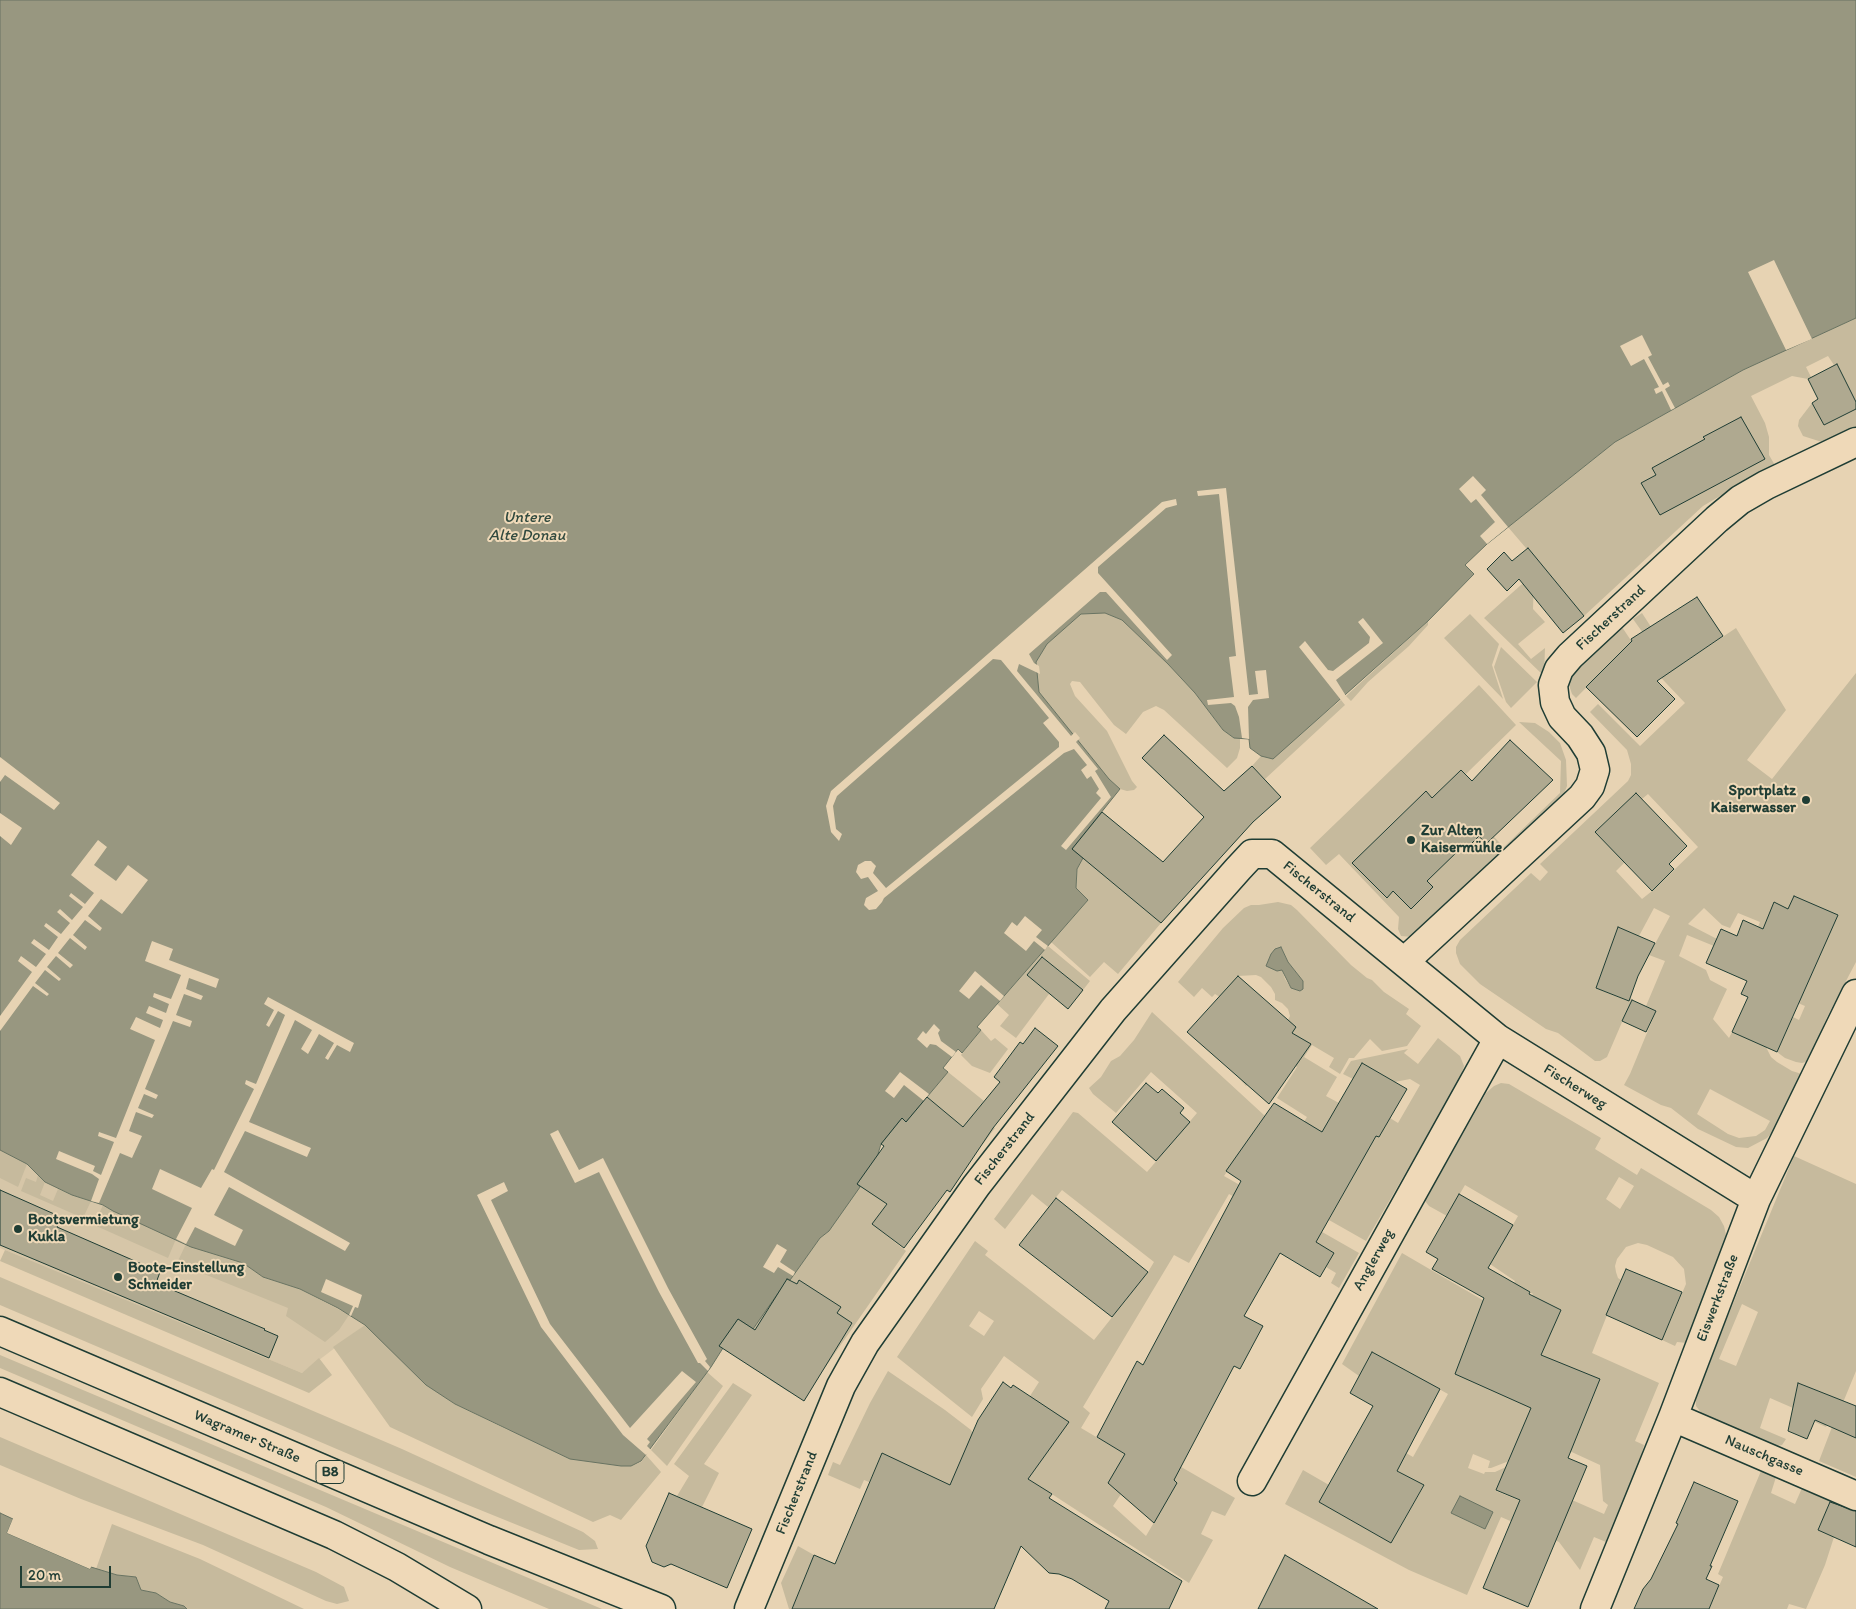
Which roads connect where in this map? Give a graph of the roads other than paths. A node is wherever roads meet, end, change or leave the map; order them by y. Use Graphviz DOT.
graph roads {
  1 [pos="1856,442"];
  2 [pos="1404,962"];
  3 [pos="1852,1011"];
  4 [pos="1498,1039"];
  5 [pos="1756,1199"];
  6 [pos="0,1331"];
  7 [pos="0,1392"];
  8 [pos="1672,1417"];
  9 [pos="1252,1481"];
  10 [pos="1856,1496"];
  11 [pos="467,1609"];
  12 [pos="661,1609"];
  13 [pos="750,1609"];
  14 [pos="1595,1609"];
  1 -- 2 [label="street, Fischerstrand"];
  2 -- 4 [label="street, Fischerweg"];
  2 -- 13 [label="street, Fischerstrand"];
  3 -- 5 [label="street, Eiswerkstraße"];
  4 -- 5 [label="street, Fischerweg"];
  4 -- 9 [label="street, Anglerweg"];
  5 -- 8 [label="street, Eiswerkstraße"];
  6 -- 12 [label="street, Wagramer Straße / B8"];
  7 -- 11 [label="street"];
  8 -- 10 [label="street, Nauschgasse"];
  8 -- 14 [label="street, Eiswerkstraße"];
}
